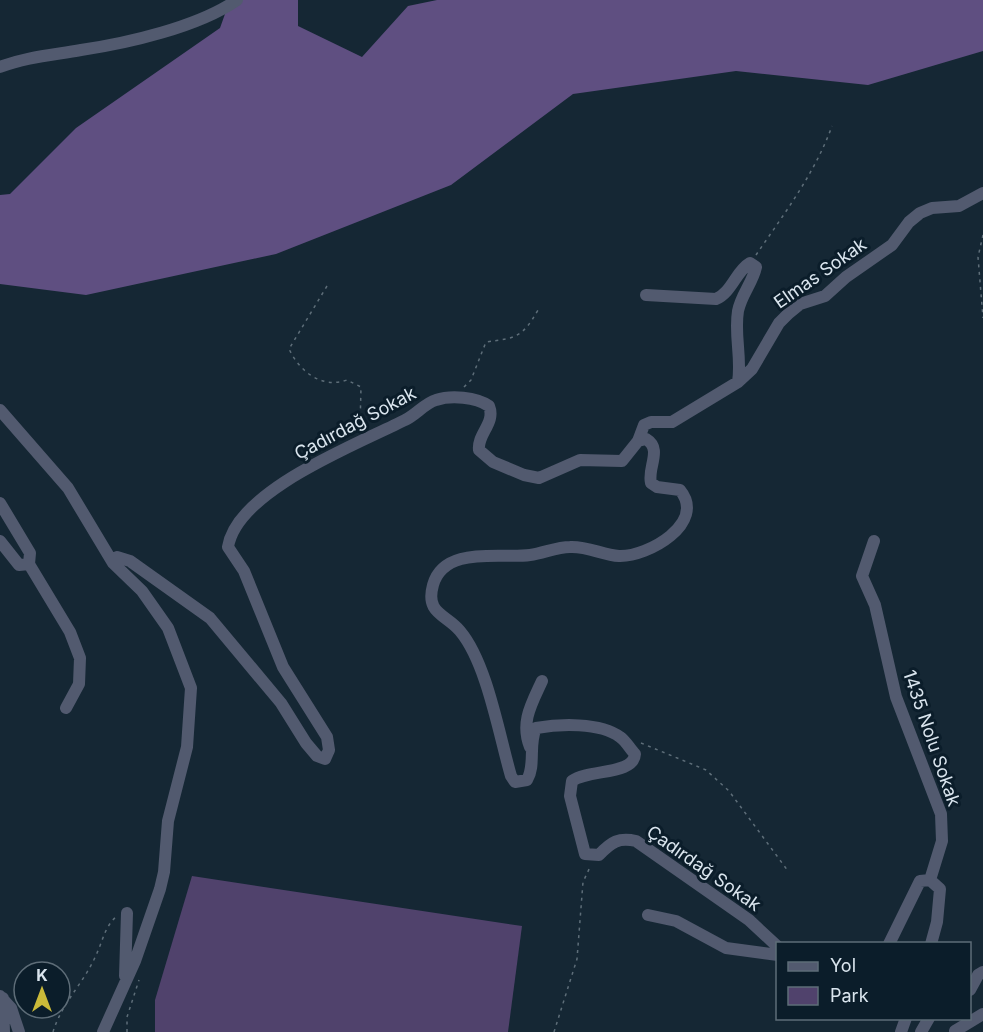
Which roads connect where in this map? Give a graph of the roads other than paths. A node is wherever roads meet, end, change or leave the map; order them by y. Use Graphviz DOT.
graph roads {
  1 [pos="237,0"];
  2 [pos="0,67"];
  3 [pos="983,193"];
  4 [pos="646,295"];
  5 [pos="738,382"];
  6 [pos="0,410"];
  7 [pos="638,441"];
  8 [pos="0,502"];
  9 [pos="0,541"];
  10 [pos="874,541"];
  11 [pos="113,559"];
  12 [pos="29,564"];
  13 [pos="542,681"];
  14 [pos="66,708"];
  15 [pos="531,748"];
  16 [pos="930,880"];
  17 [pos="127,913"];
  18 [pos="648,915"];
  19 [pos="890,942"];
  20 [pos="931,942"];
  21 [pos="776,946"];
  22 [pos="776,955"];
  23 [pos="983,972"];
  24 [pos="124,980"];
  25 [pos="971,987"];
  26 [pos="1,997"];
  27 [pos="983,1014"];
  28 [pos="4,1032"];
  29 [pos="19,1032"];
  30 [pos="103,1032"];
  31 [pos="955,1032"];
  1 -- 2 [label="street"];
  3 -- 5 [label="street, Elmas Sokak"];
  4 -- 5 [label="street"];
  5 -- 7 [label="street, Elmas Sokak"];
  6 -- 11 [label="street"];
  7 -- 11 [label="street, Çadırdağ Sokak"];
  7 -- 15 [label="street"];
  8 -- 12 [label="street"];
  9 -- 12 [label="street"];
  10 -- 16 [label="street, 1435 Nolu Sokak"];
  11 -- 24 [label="street"];
  12 -- 14 [label="street"];
  13 -- 15 [label="street"];
  15 -- 21 [label="street, Çadırdağ Sokak"];
  16 -- 19 [label="street"];
  16 -- 20 [label="street"];
  17 -- 24 [label="street"];
  18 -- 22 [label="street"];
  23 -- 25 [label="street"];
  24 -- 30 [label="street"];
  26 -- 28 [label="street"];
  26 -- 29 [label="street"];
  27 -- 31 [label="street"];
}
